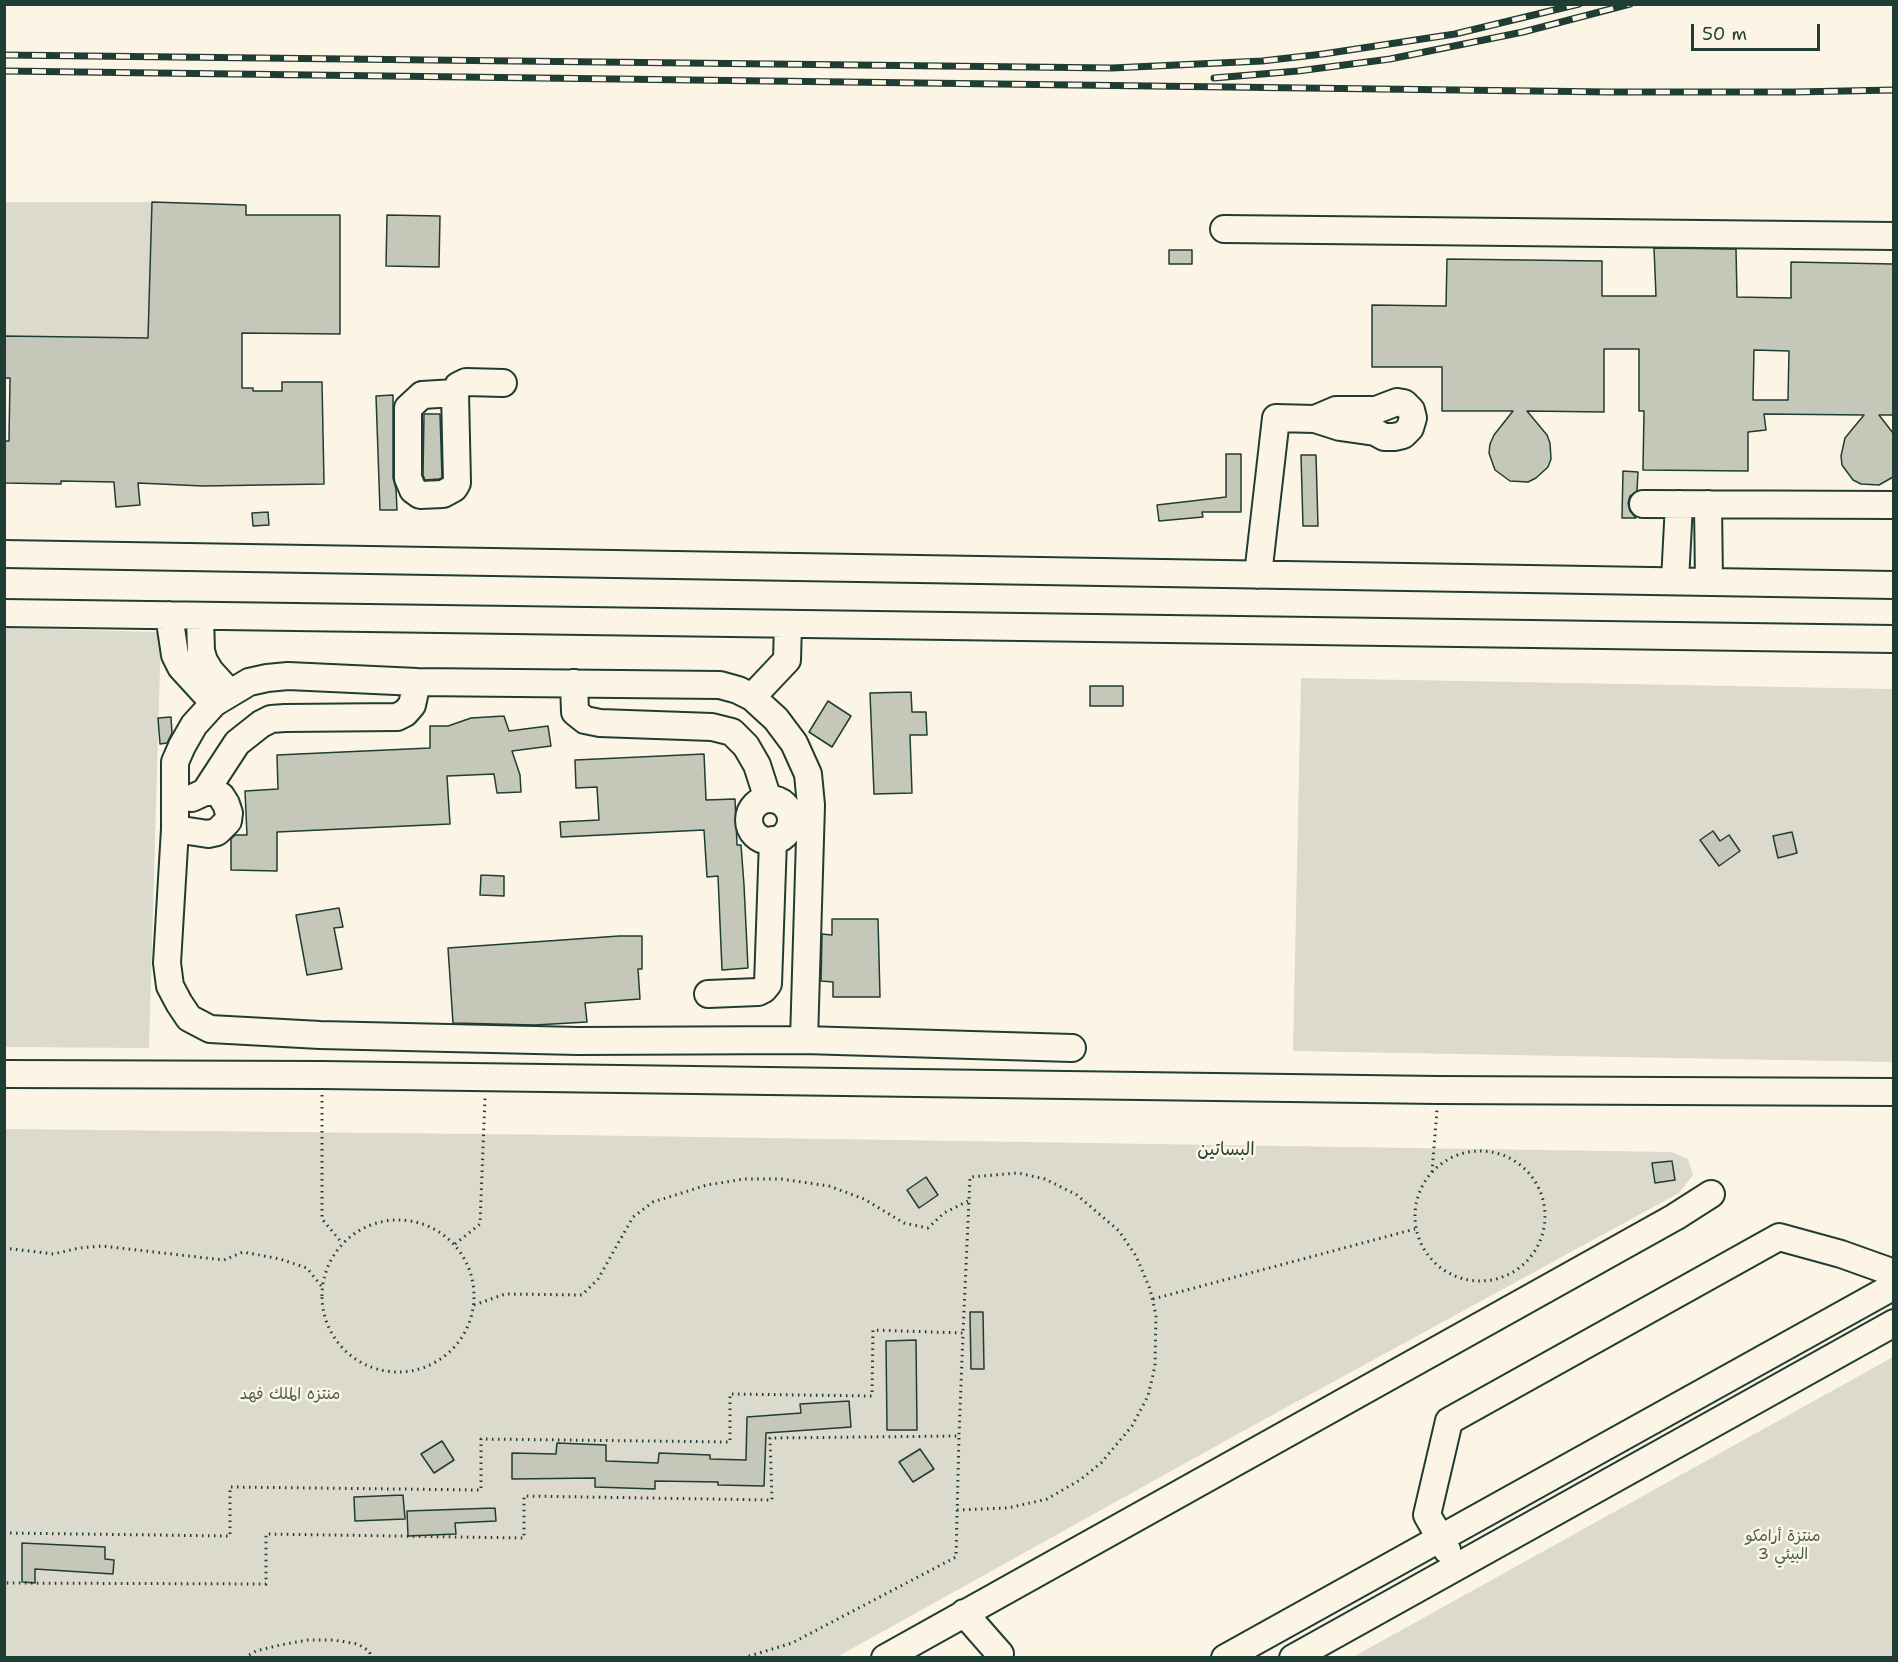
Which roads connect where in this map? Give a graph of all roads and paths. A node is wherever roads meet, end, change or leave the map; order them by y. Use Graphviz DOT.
graph roads {
  1 [pos="1224,229"];
  2 [pos="1893,236"];
  3 [pos="503,382"];
  4 [pos="455,393"];
  5 [pos="1315,419"];
  6 [pos="1643,504"];
  7 [pos="1679,504"];
  8 [pos="1708,504"];
  9 [pos="1893,505"];
  10 [pos="4,554"];
  11 [pos="1258,575"];
  12 [pos="1675,581"];
  13 [pos="1709,582"];
  14 [pos="1893,585"];
  15 [pos="4,613"];
  16 [pos="169,615"];
  17 [pos="200,616"];
  18 [pos="788,624"];
  19 [pos="1893,639"];
  20 [pos="417,682"];
  21 [pos="574,683"];
  22 [pos="752,697"];
  23 [pos="222,698"];
  24 [pos="205,792"];
  25 [pos="175,818"];
  26 [pos="708,994"];
  27 [pos="804,1040"];
  28 [pos="1072,1048"];
  29 [pos="4,1074"];
  30 [pos="322,1075"];
  31 [pos="486,1078"];
  32 [pos="1438,1090"];
  33 [pos="1881,1092"];
  34 [pos="1893,1101"];
  35 [pos="1432,1172"];
  36 [pos="1711,1194"];
  37 [pos="969,1200"];
  38 [pos="1415,1229"];
  39 [pos="342,1243"];
  40 [pos="455,1244"];
  41 [pos="4,1248"];
  42 [pos="1893,1273"];
  43 [pos="1893,1286"];
  44 [pos="322,1287"];
  45 [pos="1153,1299"];
  46 [pos="474,1305"];
  47 [pos="1893,1323"];
  48 [pos="963,1333"];
  49 [pos="959,1436"];
  50 [pos="957,1510"];
  51 [pos="4,1533"];
  52 [pos="1440,1537"];
  53 [pos="1456,1566"];
  54 [pos="4,1583"];
  55 [pos="964,1613"];
  56 [pos="1000,1654"];
  57 [pos="244,1658"];
  58 [pos="372,1658"];
  59 [pos="743,1658"];
  60 [pos="885,1658"];
  61 [pos="1225,1658"];
  62 [pos="1293,1658"];
  1 -- 2 [label="street"];
  3 -- 4 [label="street"];
  5 -- 11 [label="street"];
  6 -- 7 [label="street"];
  7 -- 8 [label="street"];
  7 -- 12 [label="street"];
  8 -- 9 [label="street"];
  8 -- 13 [label="street"];
  10 -- 11 [label="street"];
  11 -- 12 [label="street"];
  12 -- 13 [label="street"];
  13 -- 14 [label="street"];
  15 -- 16 [label="street"];
  16 -- 17 [label="street"];
  16 -- 23 [label="street"];
  17 -- 18 [label="street"];
  17 -- 23 [label="street"];
  18 -- 19 [label="street"];
  18 -- 22 [label="street"];
  20 -- 21 [label="street"];
  20 -- 23 [label="street"];
  20 -- 24 [label="street"];
  21 -- 22 [label="street"];
  21 -- 26 [label="street"];
  22 -- 27 [label="street"];
  23 -- 25 [label="street"];
  24 -- 25 [label="street"];
  24 -- 25 [label="street"];
  25 -- 27 [label="street"];
  27 -- 28 [label="street"];
  29 -- 30 [label="street"];
  30 -- 31 [label="street"];
  30 -- 39 [label="path"];
  31 -- 32 [label="street"];
  31 -- 40 [label="path"];
  32 -- 33 [label="street"];
  32 -- 35 [label="path"];
  33 -- 34 [label="street"];
  35 -- 38 [label="path"];
  35 -- 38 [label="path"];
  36 -- 55 [label="street"];
  37 -- 45 [label="path"];
  37 -- 46 [label="path"];
  37 -- 48 [label="path"];
  38 -- 45 [label="path"];
  39 -- 40 [label="path"];
  39 -- 44 [label="path"];
  40 -- 46 [label="path"];
  41 -- 44 [label="path"];
  42 -- 52 [label="street"];
  43 -- 52 [label="street"];
  44 -- 46 [label="path"];
  45 -- 50 [label="path"];
  47 -- 53 [label="street"];
  48 -- 49 [label="path"];
  48 -- 51 [label="path"];
  49 -- 50 [label="path"];
  49 -- 54 [label="path"];
  50 -- 59 [label="path"];
  52 -- 53 [label="street"];
  52 -- 61 [label="street"];
  53 -- 62 [label="street"];
  55 -- 56 [label="street"];
  55 -- 60 [label="street"];
  57 -- 58 [label="path"];
}
